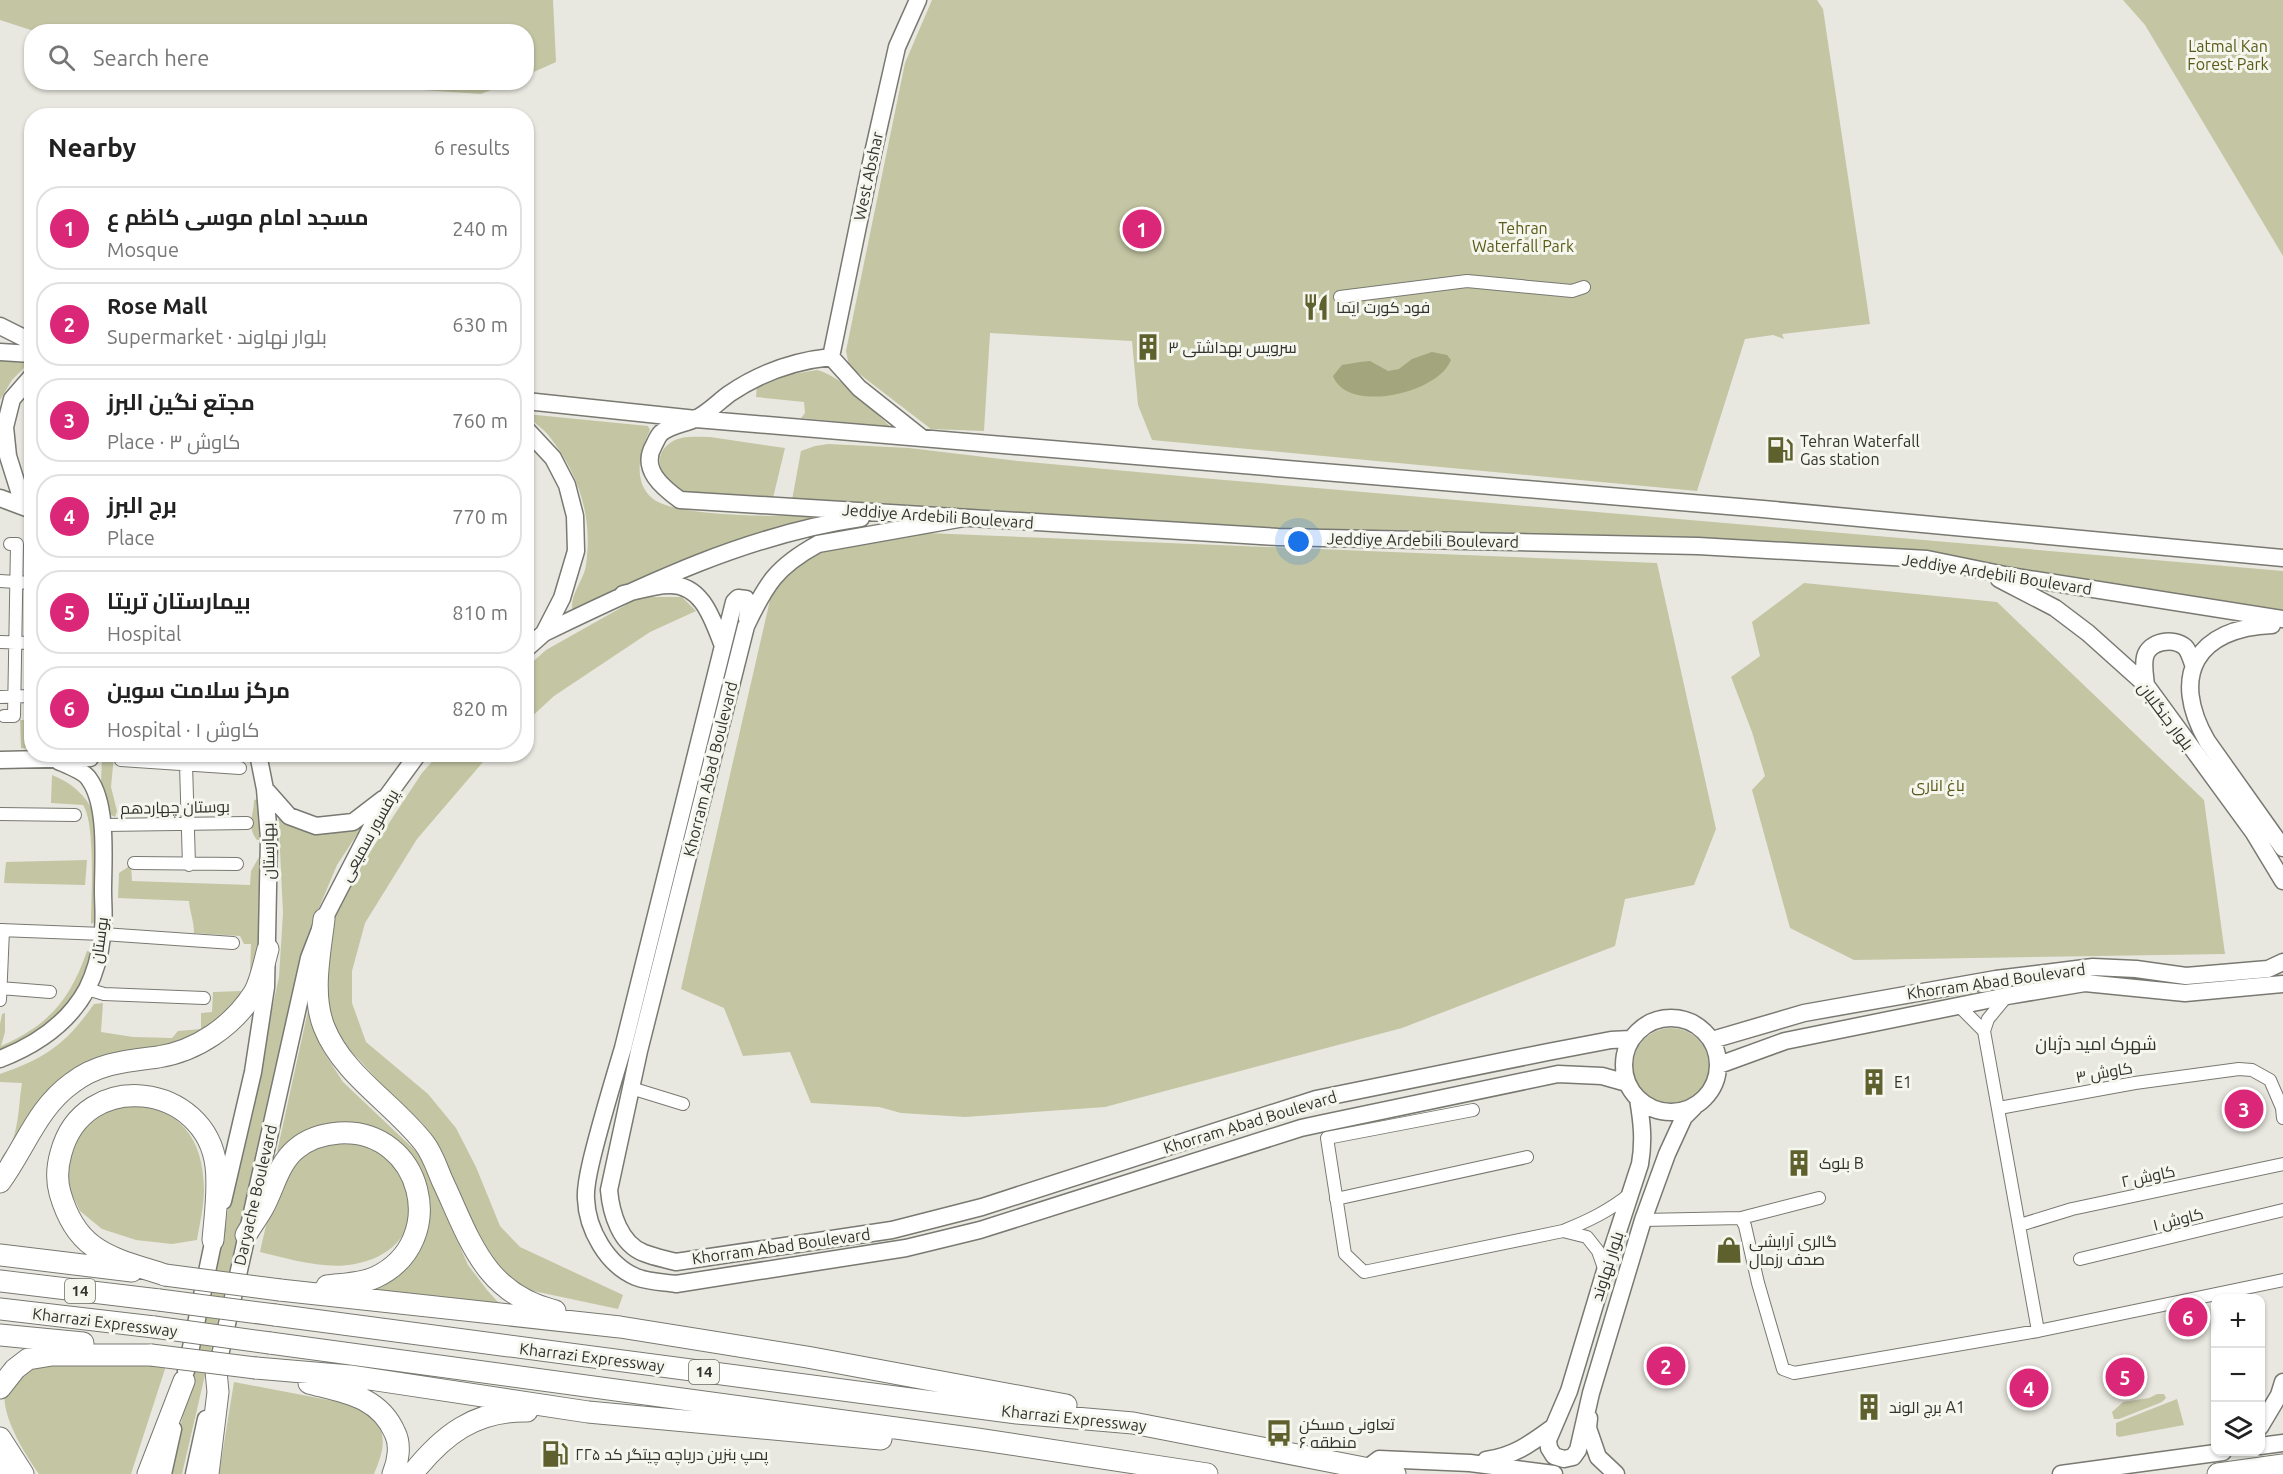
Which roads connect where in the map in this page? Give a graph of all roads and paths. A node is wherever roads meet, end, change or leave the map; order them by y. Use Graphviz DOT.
graph roads {
  1 [pos="918,0"];
  2 [pos="1584,287"];
  3 [pos="1340,297"];
  4 [pos="0,326"];
  5 [pos="24,338"];
  6 [pos="0,352"];
  7 [pos="24,354"];
  8 [pos="831,357"];
  9 [pos="24,385"];
  10 [pos="534,402"];
  11 [pos="696,419"];
  12 [pos="534,437"];
  13 [pos="923,438"];
  14 [pos="24,495"];
  15 [pos="0,498"];
  16 [pos="24,507"];
  17 [pos="900,513"];
  18 [pos="964,518"];
  19 [pos="10,544"];
  20 [pos="2283,558"];
  21 [pos="1982,570"];
  22 [pos="0,581"];
  23 [pos="16,582"];
  24 [pos="24,582"];
  25 [pos="623,594"];
  26 [pos="2283,620"];
  27 [pos="2283,625"];
  28 [pos="746,626"];
  29 [pos="544,633"];
  30 [pos="0,642"];
  31 [pos="534,642"];
  32 [pos="15,643"];
  33 [pos="24,643"];
  34 [pos="723,646"];
  35 [pos="2193,664"];
  36 [pos="2146,685"];
  37 [pos="14,696"];
  38 [pos="24,696"];
  39 [pos="0,697"];
  40 [pos="4,716"];
  41 [pos="24,759"];
  42 [pos="0,760"];
  43 [pos="67,762"];
  44 [pos="90,762"];
  45 [pos="154,762"];
  46 [pos="260,762"];
  47 [pos="412,762"];
  48 [pos="186,764"];
  49 [pos="240,768"];
  50 [pos="89,778"];
  51 [pos="265,789"];
  52 [pos="388,795"];
  53 [pos="0,814"];
  54 [pos="75,815"];
  55 [pos="247,823"];
  56 [pos="189,824"];
  57 [pos="104,825"];
  58 [pos="2283,848"];
  59 [pos="134,863"];
  60 [pos="237,864"];
  61 [pos="189,865"];
  62 [pos="2283,881"];
  63 [pos="324,918"];
  64 [pos="2,930"];
  65 [pos="103,934"];
  66 [pos="233,943"];
  67 [pos="268,949"];
  68 [pos="2278,967"];
  69 [pos="2283,984"];
  70 [pos="87,989"];
  71 [pos="0,992"];
  72 [pos="50,992"];
  73 [pos="2007,996"];
  74 [pos="204,998"];
  75 [pos="1959,1006"];
  76 [pos="1984,1031"];
  77 [pos="1631,1039"];
  78 [pos="1712,1040"];
  79 [pos="631,1049"];
  80 [pos="0,1059"];
  81 [pos="1719,1065"];
  82 [pos="1627,1083"];
  83 [pos="631,1088"];
  84 [pos="1638,1099"];
  85 [pos="683,1104"];
  86 [pos="1694,1107"];
  87 [pos="1999,1108"];
  88 [pos="1473,1110"];
  89 [pos="1408,1114"];
  90 [pos="2283,1118"];
  91 [pos="1325,1130"];
  92 [pos="1527,1156"];
  93 [pos="2283,1164"];
  94 [pos="0,1182"];
  95 [pos="1631,1193"];
  96 [pos="1819,1198"];
  97 [pos="1336,1199"];
  98 [pos="2283,1210"];
  99 [pos="1741,1218"];
  100 [pos="1643,1220"];
  101 [pos="2020,1225"];
  102 [pos="1563,1232"];
  103 [pos="246,1235"];
  104 [pos="213,1240"];
  105 [pos="0,1255"];
  106 [pos="2080,1259"];
  107 [pos="1605,1271"];
  108 [pos="165,1275"];
  109 [pos="2283,1280"];
  110 [pos="0,1281"];
  111 [pos="280,1290"];
  112 [pos="0,1309"];
  113 [pos="620,1327"];
  114 [pos="2038,1332"];
  115 [pos="0,1335"];
  116 [pos="151,1355"];
  117 [pos="256,1368"];
  118 [pos="216,1371"];
  119 [pos="184,1381"];
  120 [pos="2283,1382"];
  121 [pos="0,1388"];
  122 [pos="1591,1393"];
  123 [pos="588,1412"];
  124 [pos="2265,1419"];
  125 [pos="1133,1423"];
  126 [pos="1552,1428"];
  127 [pos="0,1438"];
  128 [pos="977,1439"];
  129 [pos="2283,1443"];
  130 [pos="2265,1445"];
  131 [pos="2211,1451"];
  132 [pos="2211,1454"];
  133 [pos="2194,1456"];
  134 [pos="1470,1463"];
  135 [pos="2283,1465"];
  136 [pos="0,1468"];
  137 [pos="1366,1469"];
  138 [pos="4,1474"];
  139 [pos="23,1474"];
  140 [pos="148,1474"];
  141 [pos="163,1474"];
  142 [pos="194,1474"];
  143 [pos="208,1474"];
  144 [pos="393,1474"];
  145 [pos="412,1474"];
  146 [pos="1208,1474"];
  147 [pos="1395,1474"];
  148 [pos="1554,1474"];
  149 [pos="1616,1474"];
  150 [pos="2061,1474"];
  151 [pos="2218,1474"];
  1 -- 8 [label="street, West Abshar"];
  2 -- 3 [label="street"];
  4 -- 5 [label="street"];
  6 -- 7 [label="street"];
  8 -- 11 [label="street"];
  8 -- 13 [label="street"];
  9 -- 14 [label="street"];
  10 -- 11 [label="street, Jeddiye Ardebili Boulevard"];
  11 -- 13 [label="street, Jeddiye Ardebili Boulevard"];
  11 -- 17 [label="street, Jeddiye Ardebili Boulevard"];
  12 -- 29 [label="street"];
  13 -- 20 [label="street, Jeddiye Ardebili Boulevard"];
  15 -- 16 [label="street"];
  17 -- 18 [label="street, Jeddiye Ardebili Boulevard"];
  17 -- 25 [label="street"];
  18 -- 21 [label="street, Jeddiye Ardebili Boulevard"];
  18 -- 28 [label="street, Khorram Abad Boulevard"];
  19 -- 23 [label="street"];
  21 -- 26 [label="street, Jeddiye Ardebili Boulevard"];
  21 -- 36 [label="street, بلوار جنگلبان"];
  22 -- 23 [label="street"];
  23 -- 24 [label="street"];
  23 -- 32 [label="street"];
  25 -- 29 [label="street"];
  25 -- 34 [label="street"];
  27 -- 35 [label="street"];
  28 -- 34 [label="street, Khorram Abad Boulevard"];
  28 -- 79 [label="street, Khorram Abad Boulevard"];
  29 -- 31 [label="street"];
  30 -- 32 [label="street"];
  32 -- 33 [label="street"];
  32 -- 37 [label="street"];
  34 -- 79 [label="street, Khorram Abad Boulevard"];
  35 -- 36 [label="street"];
  35 -- 58 [label="street, بلوار جنگلبان"];
  36 -- 62 [label="street, بلوار جنگلبان"];
  37 -- 38 [label="street"];
  37 -- 39 [label="street"];
  37 -- 40 [label="street"];
  41 -- 42 [label="street"];
  43 -- 50 [label="street"];
  44 -- 50 [label="street, بوستان"];
  45 -- 48 [label="street"];
  46 -- 51 [label="street, بهارستان"];
  47 -- 52 [label="street, پرفسور سمیعی"];
  48 -- 49 [label="street"];
  48 -- 56 [label="street"];
  50 -- 57 [label="street, بوستان"];
  51 -- 52 [label="street"];
  51 -- 67 [label="street, بهارستان"];
  52 -- 63 [label="street, پرفسور سمیعی"];
  53 -- 54 [label="street"];
  55 -- 56 [label="street, بوستان چهاردهم"];
  56 -- 57 [label="street, بوستان چهاردهم"];
  56 -- 61 [label="street"];
  57 -- 65 [label="street, بوستان"];
  59 -- 61 [label="street"];
  60 -- 61 [label="street"];
  63 -- 103 [label="street, Daryache Boulevard"];
  63 -- 113 [label="highway"];
  64 -- 65 [label="street"];
  64 -- 71 [label="street"];
  65 -- 66 [label="street"];
  65 -- 70 [label="street, بوستان"];
  67 -- 94 [label="highway"];
  67 -- 104 [label="street, Daryache Boulevard"];
  68 -- 78 [label="street, Khorram Abad Boulevard"];
  69 -- 73 [label="street, Khorram Abad Boulevard"];
  70 -- 74 [label="street"];
  70 -- 80 [label="street, بوستان"];
  71 -- 72 [label="street"];
  73 -- 75 [label="street, Khorram Abad Boulevard"];
  73 -- 76 [label="street"];
  75 -- 76 [label="street"];
  75 -- 81 [label="street, Khorram Abad Boulevard"];
  76 -- 87 [label="street"];
  77 -- 78 [label="street"];
  77 -- 82 [label="street"];
  77 -- 83 [label="street, Khorram Abad Boulevard"];
  78 -- 81 [label="street"];
  79 -- 83 [label="street, Khorram Abad Boulevard"];
  79 -- 91 [label="street, Khorram Abad Boulevard"];
  81 -- 86 [label="street"];
  82 -- 84 [label="street"];
  82 -- 89 [label="street, Khorram Abad Boulevard"];
  83 -- 85 [label="street"];
  84 -- 86 [label="street"];
  84 -- 95 [label="street, بلوار نهاوند"];
  86 -- 100 [label="street, بلوار نهاوند"];
  87 -- 90 [label="street, کاوش ۳"];
  87 -- 101 [label="street"];
  88 -- 89 [label="street"];
  89 -- 91 [label="street, Khorram Abad Boulevard"];
  91 -- 97 [label="street"];
  92 -- 97 [label="street"];
  93 -- 101 [label="street, کاوش ۲"];
  95 -- 102 [label="street"];
  95 -- 107 [label="street, بلوار نهاوند"];
  96 -- 99 [label="street"];
  97 -- 102 [label="street"];
  98 -- 106 [label="street, کاوش ۱"];
  99 -- 100 [label="street"];
  99 -- 114 [label="street"];
  100 -- 122 [label="street, بلوار نهاوند"];
  101 -- 114 [label="street"];
  102 -- 107 [label="street"];
  103 -- 111 [label="highway"];
  103 -- 118 [label="street, Daryache Boulevard"];
  104 -- 108 [label="highway"];
  104 -- 119 [label="street, Daryache Boulevard"];
  105 -- 108 [label="highway"];
  107 -- 126 [label="street, بلوار نهاوند"];
  108 -- 111 [label="highway, bridge"];
  109 -- 114 [label="street"];
  110 -- 125 [label="highway, Kharrazi Expressway / 14, bridge"];
  111 -- 113 [label="highway"];
  112 -- 128 [label="highway, Kharrazi Expressway / 14, bridge"];
  113 -- 125 [label="highway"];
  115 -- 116 [label="highway"];
  116 -- 117 [label="highway, bridge"];
  116 -- 121 [label="highway"];
  117 -- 123 [label="highway"];
  117 -- 144 [label="highway"];
  118 -- 142 [label="street, Daryache Boulevard"];
  118 -- 143 [label="highway"];
  119 -- 140 [label="highway"];
  119 -- 141 [label="street, Daryache Boulevard"];
  120 -- 124 [label="street"];
  122 -- 126 [label="street"];
  122 -- 149 [label="street"];
  123 -- 128 [label="highway"];
  123 -- 145 [label="highway"];
  125 -- 137 [label="highway, Kharrazi Expressway / 14"];
  126 -- 134 [label="street"];
  127 -- 139 [label="highway"];
  128 -- 146 [label="highway, Kharrazi Expressway / 14"];
  129 -- 130 [label="street"];
  131 -- 133 [label="street"];
  132 -- 133 [label="street"];
  133 -- 150 [label="street"];
  134 -- 137 [label="street"];
  134 -- 148 [label="street"];
  135 -- 151 [label="highway"];
  136 -- 138 [label="highway"];
  137 -- 147 [label="highway, Kharrazi Expressway / 14"];
}
